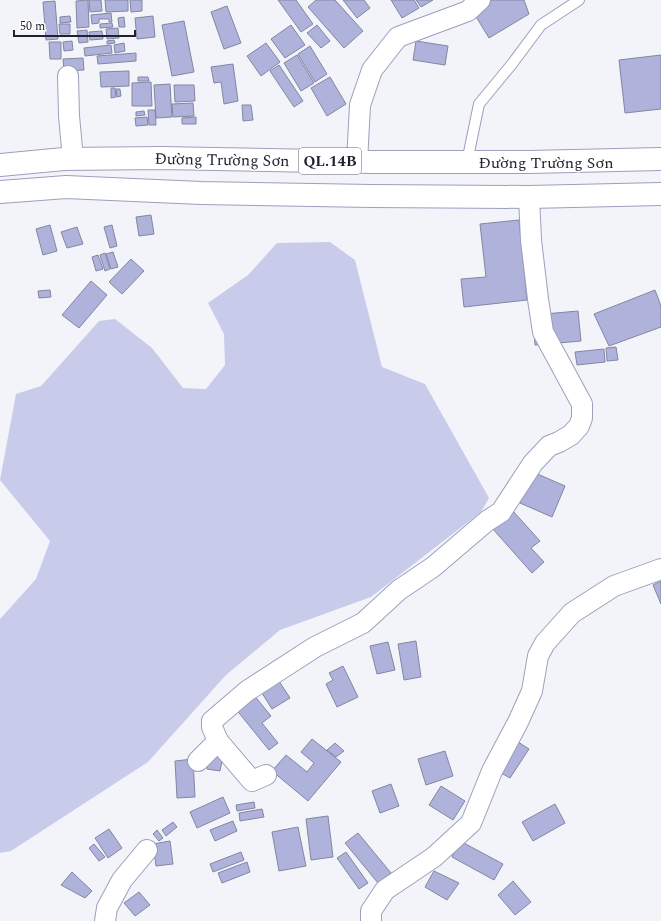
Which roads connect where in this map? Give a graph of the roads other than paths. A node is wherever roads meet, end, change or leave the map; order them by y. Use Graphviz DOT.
graph roads {
  1 [pos="480,0"];
  2 [pos="579,0"];
  3 [pos="68,76"];
  4 [pos="73,159"];
  5 [pos="661,160"];
  6 [pos="357,162"];
  7 [pos="467,162"];
  8 [pos="0,165"];
  9 [pos="0,192"];
  10 [pos="661,194"];
  11 [pos="529,197"];
  12 [pos="661,569"];
  13 [pos="218,741"];
  14 [pos="198,761"];
  15 [pos="266,775"];
  16 [pos="147,850"];
  17 [pos="105,921"];
  18 [pos="371,921"];
  1 -- 6 [label="street"];
  2 -- 7 [label="lane"];
  3 -- 4 [label="street"];
  4 -- 6 [label="highway, Đường Trường Sơn / QL.14B"];
  4 -- 8 [label="highway, Đường Trường Sơn / QL.14B"];
  5 -- 7 [label="highway, Đường Trường Sơn / QL.14B"];
  6 -- 7 [label="highway, Đường Trường Sơn / QL.14B"];
  9 -- 11 [label="highway, Đường Trường Sơn / QL.14B"];
  10 -- 11 [label="highway, Đường Trường Sơn / QL.14B"];
  11 -- 13 [label="street"];
  12 -- 18 [label="street"];
  13 -- 14 [label="street"];
  13 -- 15 [label="street"];
  16 -- 17 [label="street"];
}
